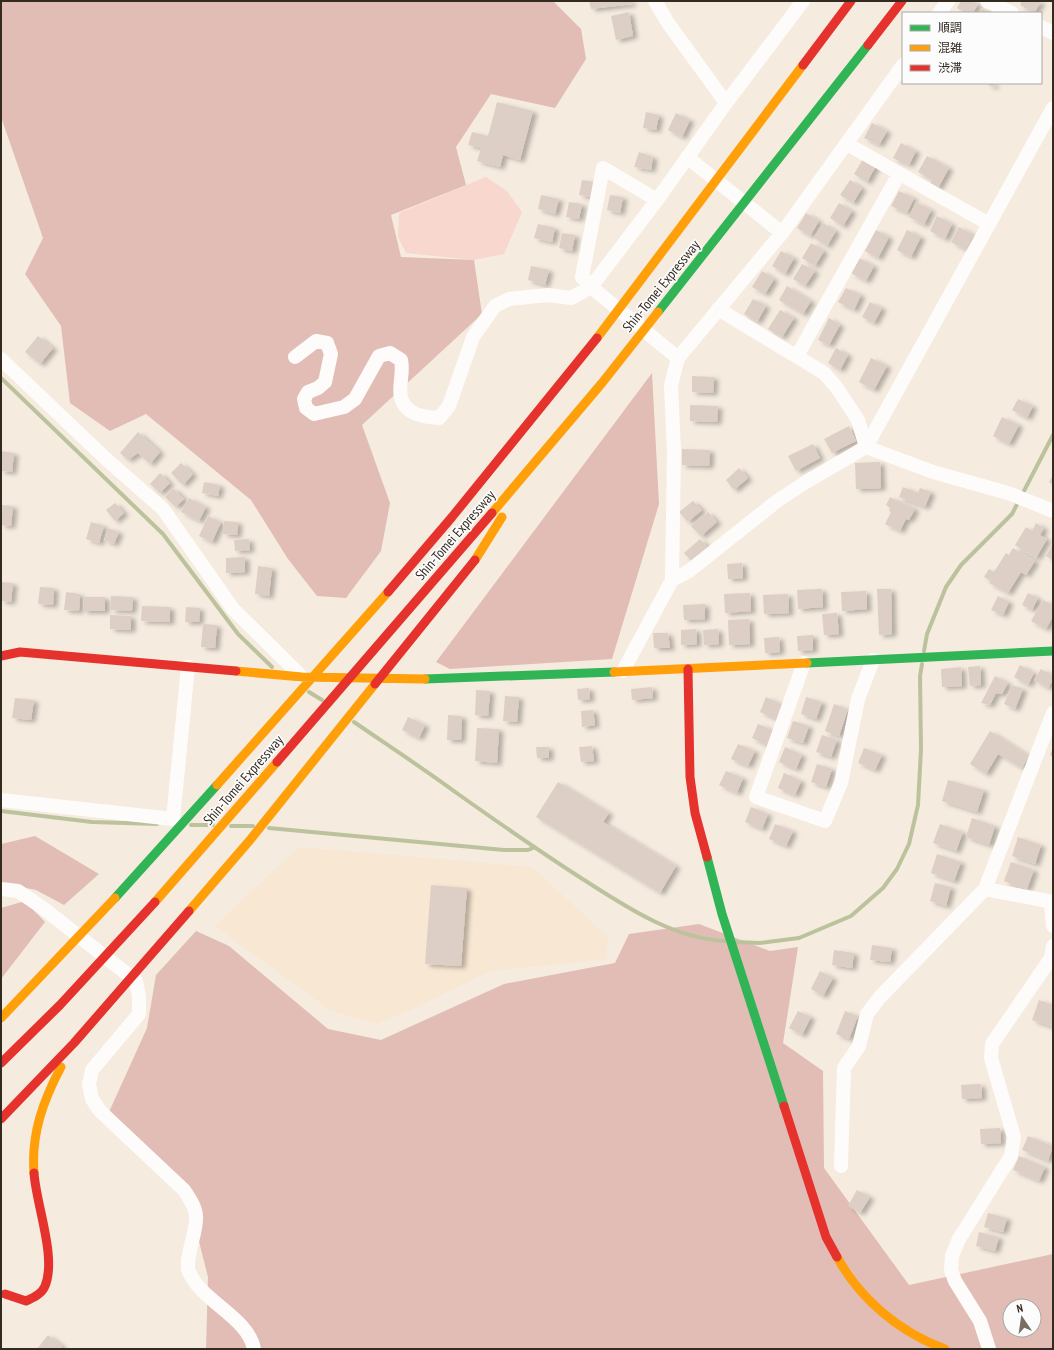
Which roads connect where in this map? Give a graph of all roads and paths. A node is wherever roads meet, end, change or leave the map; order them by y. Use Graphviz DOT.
graph roads {
  1 [pos="655,1"];
  2 [pos="803,1"];
  3 [pos="842,1"];
  4 [pos="851,1"];
  5 [pos="902,1"];
  6 [pos="948,1"];
  7 [pos="987,1"];
  8 [pos="940,12"];
  9 [pos="1010,12"];
  10 [pos="1042,28"];
  11 [pos="1053,33"];
  12 [pos="902,66"];
  13 [pos="802,67"];
  14 [pos="726,103"];
  15 [pos="1053,108"];
  16 [pos="847,144"];
  17 [pos="687,157"];
  18 [pos="899,174"];
  19 [pos="657,200"];
  20 [pos="989,224"];
  21 [pos="782,233"];
  22 [pos="591,287"];
  23 [pos="718,309"];
  24 [pos="797,356"];
  25 [pos="295,357"];
  26 [pos="678,358"];
  27 [pos="1,359"];
  28 [pos="866,447"];
  29 [pos="534,464"];
  30 [pos="1053,511"];
  31 [pos="672,580"];
  32 [pos="1053,651"];
  33 [pos="1,656"];
  34 [pos="873,660"];
  35 [pos="804,663"];
  36 [pos="188,667"];
  37 [pos="688,669"];
  38 [pos="623,671"];
  39 [pos="302,677"];
  40 [pos="1053,713"];
  41 [pos="1,800"];
  42 [pos="1,889"];
  43 [pos="985,889"];
  44 [pos="1052,903"];
  45 [pos="1053,926"];
  46 [pos="1053,946"];
  47 [pos="1,1018"];
  48 [pos="74,1043"];
  49 [pos="1,1063"];
  50 [pos="1,1119"];
  51 [pos="841,1166"];
  52 [pos="5,1294"];
  53 [pos="254,1349"];
  54 [pos="945,1349"];
  55 [pos="989,1349"];
  1 -- 14 [label="street"];
  2 -- 14 [label="street"];
  3 -- 13 [label="main road"];
  4 -- 13 [label="main road, Shin-Tomei Expressway"];
  5 -- 29 [label="main road, Shin-Tomei Expressway"];
  6 -- 8 [label="street"];
  7 -- 9 [label="street"];
  10 -- 11 [label="street"];
  12 -- 16 [label="street"];
  13 -- 47 [label="main road, Shin-Tomei Expressway"];
  14 -- 17 [label="street"];
  15 -- 20 [label="street"];
  16 -- 18 [label="street"];
  16 -- 21 [label="street"];
  17 -- 19 [label="street"];
  17 -- 21 [label="street"];
  18 -- 20 [label="street"];
  18 -- 24 [label="street"];
  19 -- 22 [label="street"];
  19 -- 22 [label="street"];
  20 -- 28 [label="street"];
  21 -- 23 [label="street"];
  22 -- 25 [label="street"];
  22 -- 26 [label="street"];
  23 -- 24 [label="street"];
  23 -- 26 [label="street"];
  24 -- 28 [label="street"];
  26 -- 31 [label="street"];
  27 -- 39 [label="street"];
  28 -- 30 [label="street"];
  28 -- 31 [label="street"];
  29 -- 48 [label="main road"];
  29 -- 49 [label="main road, Shin-Tomei Expressway"];
  31 -- 38 [label="street"];
  32 -- 34 [label="main road"];
  33 -- 36 [label="main road"];
  34 -- 35 [label="main road"];
  34 -- 35 [label="street"];
  35 -- 37 [label="main road"];
  36 -- 39 [label="main road"];
  36 -- 41 [label="street"];
  37 -- 38 [label="main road"];
  37 -- 54 [label="main road"];
  38 -- 39 [label="main road"];
  40 -- 43 [label="street"];
  42 -- 53 [label="street"];
  43 -- 44 [label="street"];
  43 -- 51 [label="street"];
  44 -- 45 [label="street"];
  46 -- 55 [label="street"];
  48 -- 50 [label="main road"];
  48 -- 52 [label="main road"];
}
